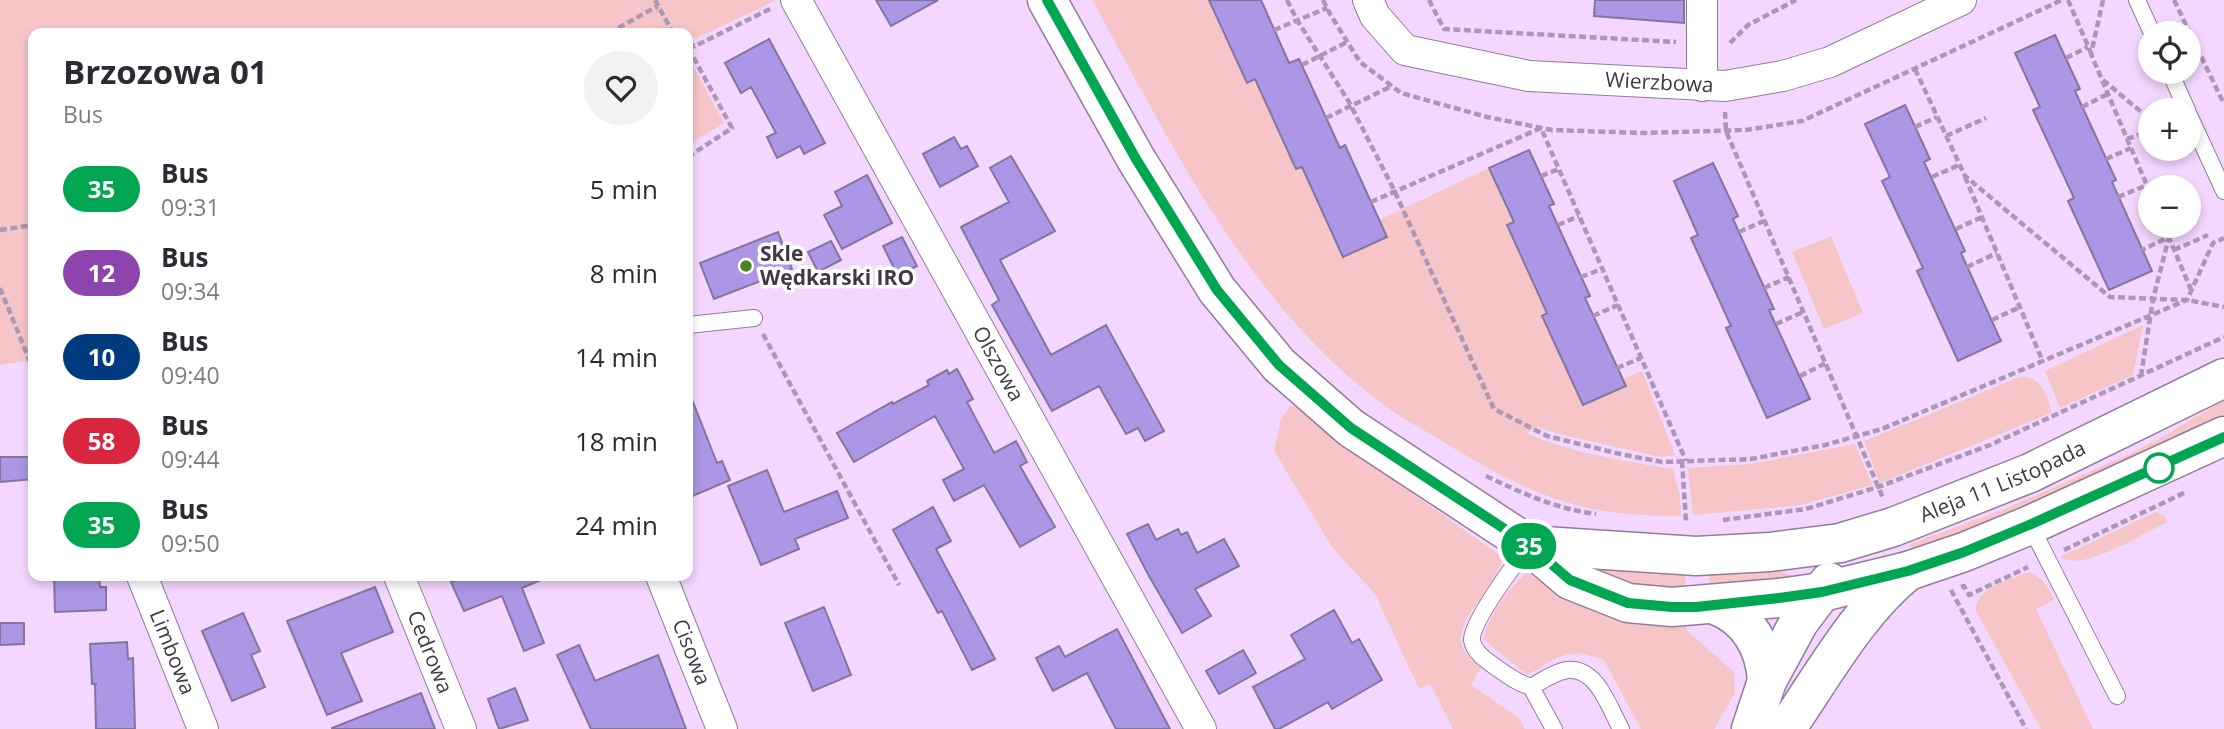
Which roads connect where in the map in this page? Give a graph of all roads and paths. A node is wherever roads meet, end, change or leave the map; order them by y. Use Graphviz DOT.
graph roads {
  1 [pos="655,0"];
  2 [pos="1047,0"];
  3 [pos="1287,0"];
  4 [pos="1368,0"];
  5 [pos="1430,0"];
  6 [pos="1702,0"];
  7 [pos="1796,0"];
  8 [pos="1962,0"];
  9 [pos="2068,0"];
  10 [pos="2103,0"];
  11 [pos="2137,0"];
  12 [pos="2174,0"];
  13 [pos="786,3"];
  14 [pos="658,6"];
  15 [pos="1327,8"];
  16 [pos="1297,20"];
  17 [pos="2147,21"];
  18 [pos="618,28"];
  19 [pos="670,28"];
  20 [pos="1274,30"];
  21 [pos="1347,42"];
  22 [pos="695,46"];
  23 [pos="2088,47"];
  24 [pos="1712,48"];
  25 [pos="2091,54"];
  26 [pos="1320,55"];
  27 [pos="693,56"];
  28 [pos="2066,58"];
  29 [pos="1302,65"];
  30 [pos="1915,69"];
  31 [pos="2102,79"];
  32 [pos="1392,86"];
  33 [pos="1712,86"];
  34 [pos="2108,94"];
  35 [pos="2224,104"];
  36 [pos="1351,106"];
  37 [pos="2082,107"];
  38 [pos="2138,109"];
  39 [pos="1937,117"];
  40 [pos="1326,118"];
  41 [pos="1986,118"];
  42 [pos="1915,127"];
  43 [pos="2138,135"];
  44 [pos="1946,136"];
  45 [pos="2127,139"];
  46 [pos="2201,141"];
  47 [pos="2131,148"];
  48 [pos="693,154"];
  49 [pos="2106,159"];
  50 [pos="1959,165"];
  51 [pos="1559,169"];
  52 [pos="2143,175"];
  53 [pos="1541,176"];
  54 [pos="1931,177"];
  55 [pos="1965,177"];
  56 [pos="2138,189"];
  57 [pos="1394,190"];
  58 [pos="2224,191"];
  59 [pos="2118,197"];
  60 [pos="1371,202"];
  61 [pos="1579,216"];
  62 [pos="1982,218"];
  63 [pos="1765,221"];
  64 [pos="1558,225"];
  65 [pos="28,226"];
  66 [pos="1956,229"];
  67 [pos="0,230"];
  68 [pos="1739,232"];
  69 [pos="2208,235"];
  70 [pos="2167,238"];
  71 [pos="2169,238"];
  72 [pos="2169,238"];
  73 [pos="2224,238"];
  74 [pos="2142,250"];
  75 [pos="2174,250"];
  76 [pos="1997,253"];
  77 [pos="1967,267"];
  78 [pos="1602,269"];
  79 [pos="1789,276"];
  80 [pos="1581,277"];
  81 [pos="0,288"];
  82 [pos="1764,288"];
  83 [pos="2192,292"];
  84 [pos="2153,299"];
  85 [pos="2187,300"];
  86 [pos="1618,305"];
  87 [pos="2020,307"];
  88 [pos="2224,307"];
  89 [pos="1803,312"];
  90 [pos="1593,316"];
  91 [pos="2150,317"];
  92 [pos="754,318"];
  93 [pos="1992,320"];
  94 [pos="693,324"];
  95 [pos="1776,324"];
  96 [pos="2224,337"];
  97 [pos="28,357"];
  98 [pos="1641,358"];
  99 [pos="2043,362"];
  100 [pos="1826,363"];
  101 [pos="1617,368"];
  102 [pos="1800,376"];
  103 [pos="2141,377"];
  104 [pos="2224,378"];
  105 [pos="1856,436"];
  106 [pos="2224,436"];
  107 [pos="1684,461"];
  108 [pos="1484,474"];
  109 [pos="1878,487"];
  110 [pos="2194,488"];
  111 [pos="1603,516"];
  112 [pos="1720,520"];
  113 [pos="1686,521"];
  114 [pos="1693,521"];
  115 [pos="1878,521"];
  116 [pos="1675,522"];
  117 [pos="2029,525"];
  118 [pos="1529,545"];
  119 [pos="1770,552"];
  120 [pos="2047,558"];
  121 [pos="1908,571"];
  122 [pos="144,581"];
  123 [pos="402,581"];
  124 [pos="663,581"];
  125 [pos="899,585"];
  126 [pos="1822,592"];
  127 [pos="1715,605"];
  128 [pos="1838,652"];
  129 [pos="1767,681"];
  130 [pos="1531,687"];
  131 [pos="2118,696"];
  132 [pos="203,729"];
  133 [pos="461,729"];
  134 [pos="722,729"];
  135 [pos="1201,729"];
  136 [pos="1554,729"];
  137 [pos="1621,729"];
  138 [pos="1751,729"];
  139 [pos="1786,729"];
  140 [pos="2026,729"];
  1 -- 14 [label="path"];
  2 -- 118 [label="street, Aleja 11 Listopada"];
  3 -- 16 [label="path"];
  4 -- 33 [label="street, Wierzbowa"];
  5 -- 24 [label="path"];
  6 -- 24 [label="street"];
  7 -- 24 [label="path"];
  8 -- 33 [label="street, Wierzbowa"];
  9 -- 23 [label="path"];
  10 -- 25 [label="path"];
  11 -- 17 [label="lane"];
  12 -- 35 [label="path"];
  13 -- 22 [label="path"];
  13 -- 135 [label="street, Olszowa"];
  14 -- 18 [label="path"];
  14 -- 19 [label="path"];
  15 -- 16 [label="path"];
  16 -- 20 [label="path"];
  16 -- 26 [label="path"];
  21 -- 26 [label="path"];
  23 -- 25 [label="path"];
  23 -- 28 [label="path"];
  24 -- 33 [label="street"];
  25 -- 31 [label="path"];
  26 -- 29 [label="path"];
  26 -- 36 [label="path"];
  27 -- 48 [label="path"];
  30 -- 39 [label="path"];
  31 -- 34 [label="path"];
  31 -- 38 [label="path"];
  32 -- 36 [label="path"];
  33 -- 63 [label="path"];
  34 -- 37 [label="path"];
  34 -- 45 [label="path"];
  36 -- 40 [label="path"];
  36 -- 57 [label="path"];
  39 -- 42 [label="path"];
  39 -- 44 [label="path"];
  41 -- 44 [label="path"];
  43 -- 45 [label="path"];
  44 -- 50 [label="path"];
  45 -- 47 [label="path"];
  46 -- 58 [label="lane"];
  47 -- 49 [label="path"];
  47 -- 52 [label="path"];
  50 -- 54 [label="path"];
  50 -- 55 [label="path"];
  51 -- 53 [label="path"];
  51 -- 57 [label="path"];
  51 -- 61 [label="path"];
  55 -- 62 [label="path"];
  55 -- 84 [label="path"];
  56 -- 59 [label="path"];
  57 -- 60 [label="path"];
  57 -- 107 [label="path"];
  61 -- 64 [label="path"];
  61 -- 78 [label="path"];
  62 -- 66 [label="path"];
  62 -- 76 [label="path"];
  63 -- 68 [label="path"];
  63 -- 79 [label="path"];
  65 -- 67 [label="path"];
  69 -- 75 [label="path"];
  70 -- 74 [label="path"];
  71 -- 84 [label="path"];
  72 -- 75 [label="path"];
  73 -- 83 [label="path"];
  75 -- 83 [label="path"];
  76 -- 77 [label="path"];
  76 -- 87 [label="path"];
  78 -- 80 [label="path"];
  78 -- 86 [label="path"];
  79 -- 82 [label="path"];
  79 -- 89 [label="path"];
  81 -- 97 [label="path"];
  83 -- 85 [label="path"];
  84 -- 85 [label="path"];
  84 -- 91 [label="path"];
  85 -- 88 [label="path"];
  85 -- 91 [label="path"];
  86 -- 90 [label="path"];
  86 -- 98 [label="path"];
  87 -- 93 [label="path"];
  87 -- 99 [label="path"];
  89 -- 95 [label="path"];
  89 -- 100 [label="path"];
  91 -- 99 [label="path"];
  91 -- 103 [label="path"];
  92 -- 94 [label="lane"];
  92 -- 125 [label="path"];
  96 -- 103 [label="path"];
  98 -- 101 [label="path"];
  98 -- 107 [label="path"];
  99 -- 105 [label="path"];
  100 -- 102 [label="path"];
  100 -- 105 [label="path"];
  103 -- 109 [label="path"];
  104 -- 115 [label="street, Aleja 11 Listopada"];
  105 -- 107 [label="path"];
  105 -- 109 [label="path"];
  106 -- 117 [label="street, Aleja 11 Listopada"];
  107 -- 113 [label="path"];
  108 -- 111 [label="path"];
  109 -- 112 [label="path"];
  109 -- 115 [label="path"];
  110 -- 120 [label="path"];
  113 -- 114 [label="path"];
  113 -- 116 [label="path"];
  115 -- 119 [label="street, Aleja 11 Listopada"];
  115 -- 126 [label="street"];
  117 -- 120 [label="lane"];
  117 -- 121 [label="street, Aleja 11 Listopada"];
  118 -- 119 [label="street, Aleja 11 Listopada"];
  118 -- 127 [label="street, Aleja 11 Listopada"];
  118 -- 130 [label="lane"];
  119 -- 126 [label="street, Aleja 11 Listopada"];
  120 -- 131 [label="lane"];
  120 -- 140 [label="path"];
  121 -- 126 [label="street, Aleja 11 Listopada"];
  121 -- 128 [label="street"];
  122 -- 132 [label="street, Limbowa"];
  123 -- 133 [label="street, Cedrowa"];
  124 -- 134 [label="street, Cisowa"];
  126 -- 127 [label="street, Aleja 11 Listopada"];
  126 -- 128 [label="street, Aleja 11 Listopada"];
  126 -- 129 [label="street"];
  127 -- 129 [label="street"];
  128 -- 139 [label="street"];
  129 -- 138 [label="street"];
  130 -- 136 [label="lane"];
  130 -- 137 [label="lane"];
}
